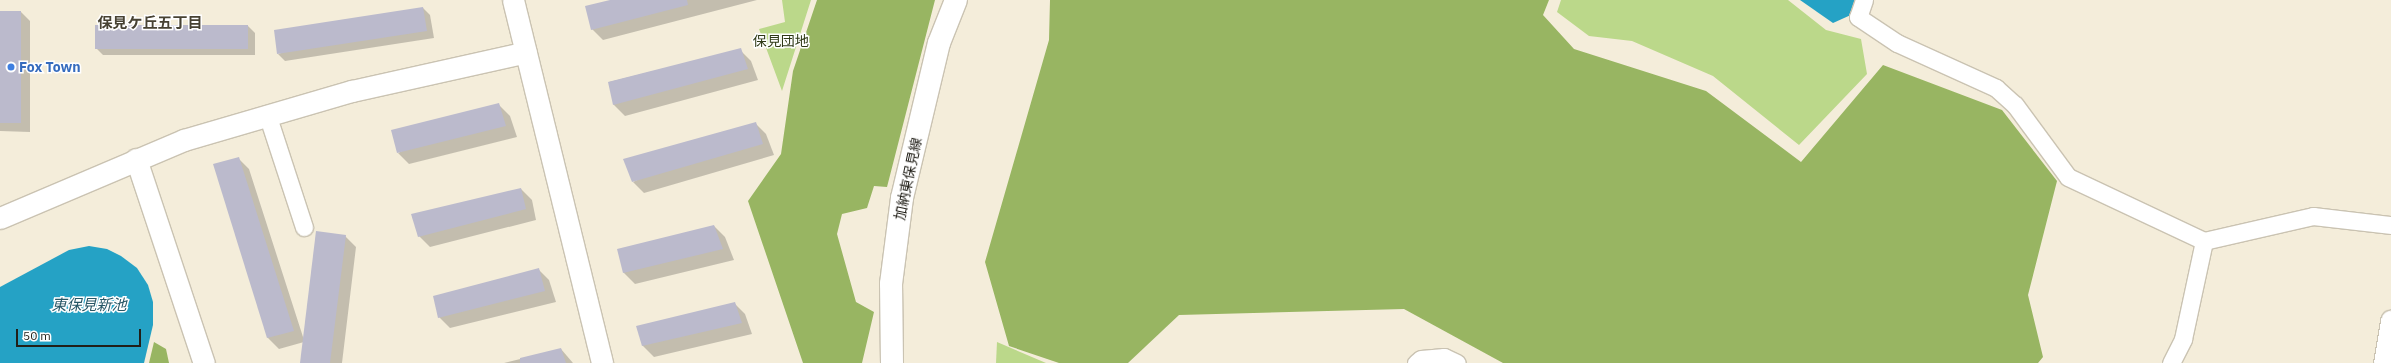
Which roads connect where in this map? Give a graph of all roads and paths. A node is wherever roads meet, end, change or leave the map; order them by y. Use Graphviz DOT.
graph roads {
  1 [pos="513,0"];
  2 [pos="956,0"];
  3 [pos="1864,0"];
  4 [pos="526,52"];
  5 [pos="267,114"];
  6 [pos="136,159"];
  7 [pos="0,218"];
  8 [pos="2391,225"];
  9 [pos="304,227"];
  10 [pos="2204,241"];
  11 [pos="2391,321"];
  12 [pos="204,363"];
  13 [pos="602,363"];
  14 [pos="892,363"];
  15 [pos="1416,363"];
  16 [pos="1457,363"];
  17 [pos="2171,363"];
  18 [pos="2384,363"];
  1 -- 4 [label="street"];
  2 -- 14 [label="main road, 加納東保見線"];
  3 -- 10 [label="street"];
  4 -- 5 [label="street"];
  4 -- 13 [label="street"];
  5 -- 6 [label="street"];
  5 -- 9 [label="street"];
  6 -- 7 [label="street"];
  6 -- 12 [label="street"];
  8 -- 10 [label="street"];
  10 -- 17 [label="street"];
  11 -- 18 [label="street"];
  15 -- 16 [label="street"];
}
